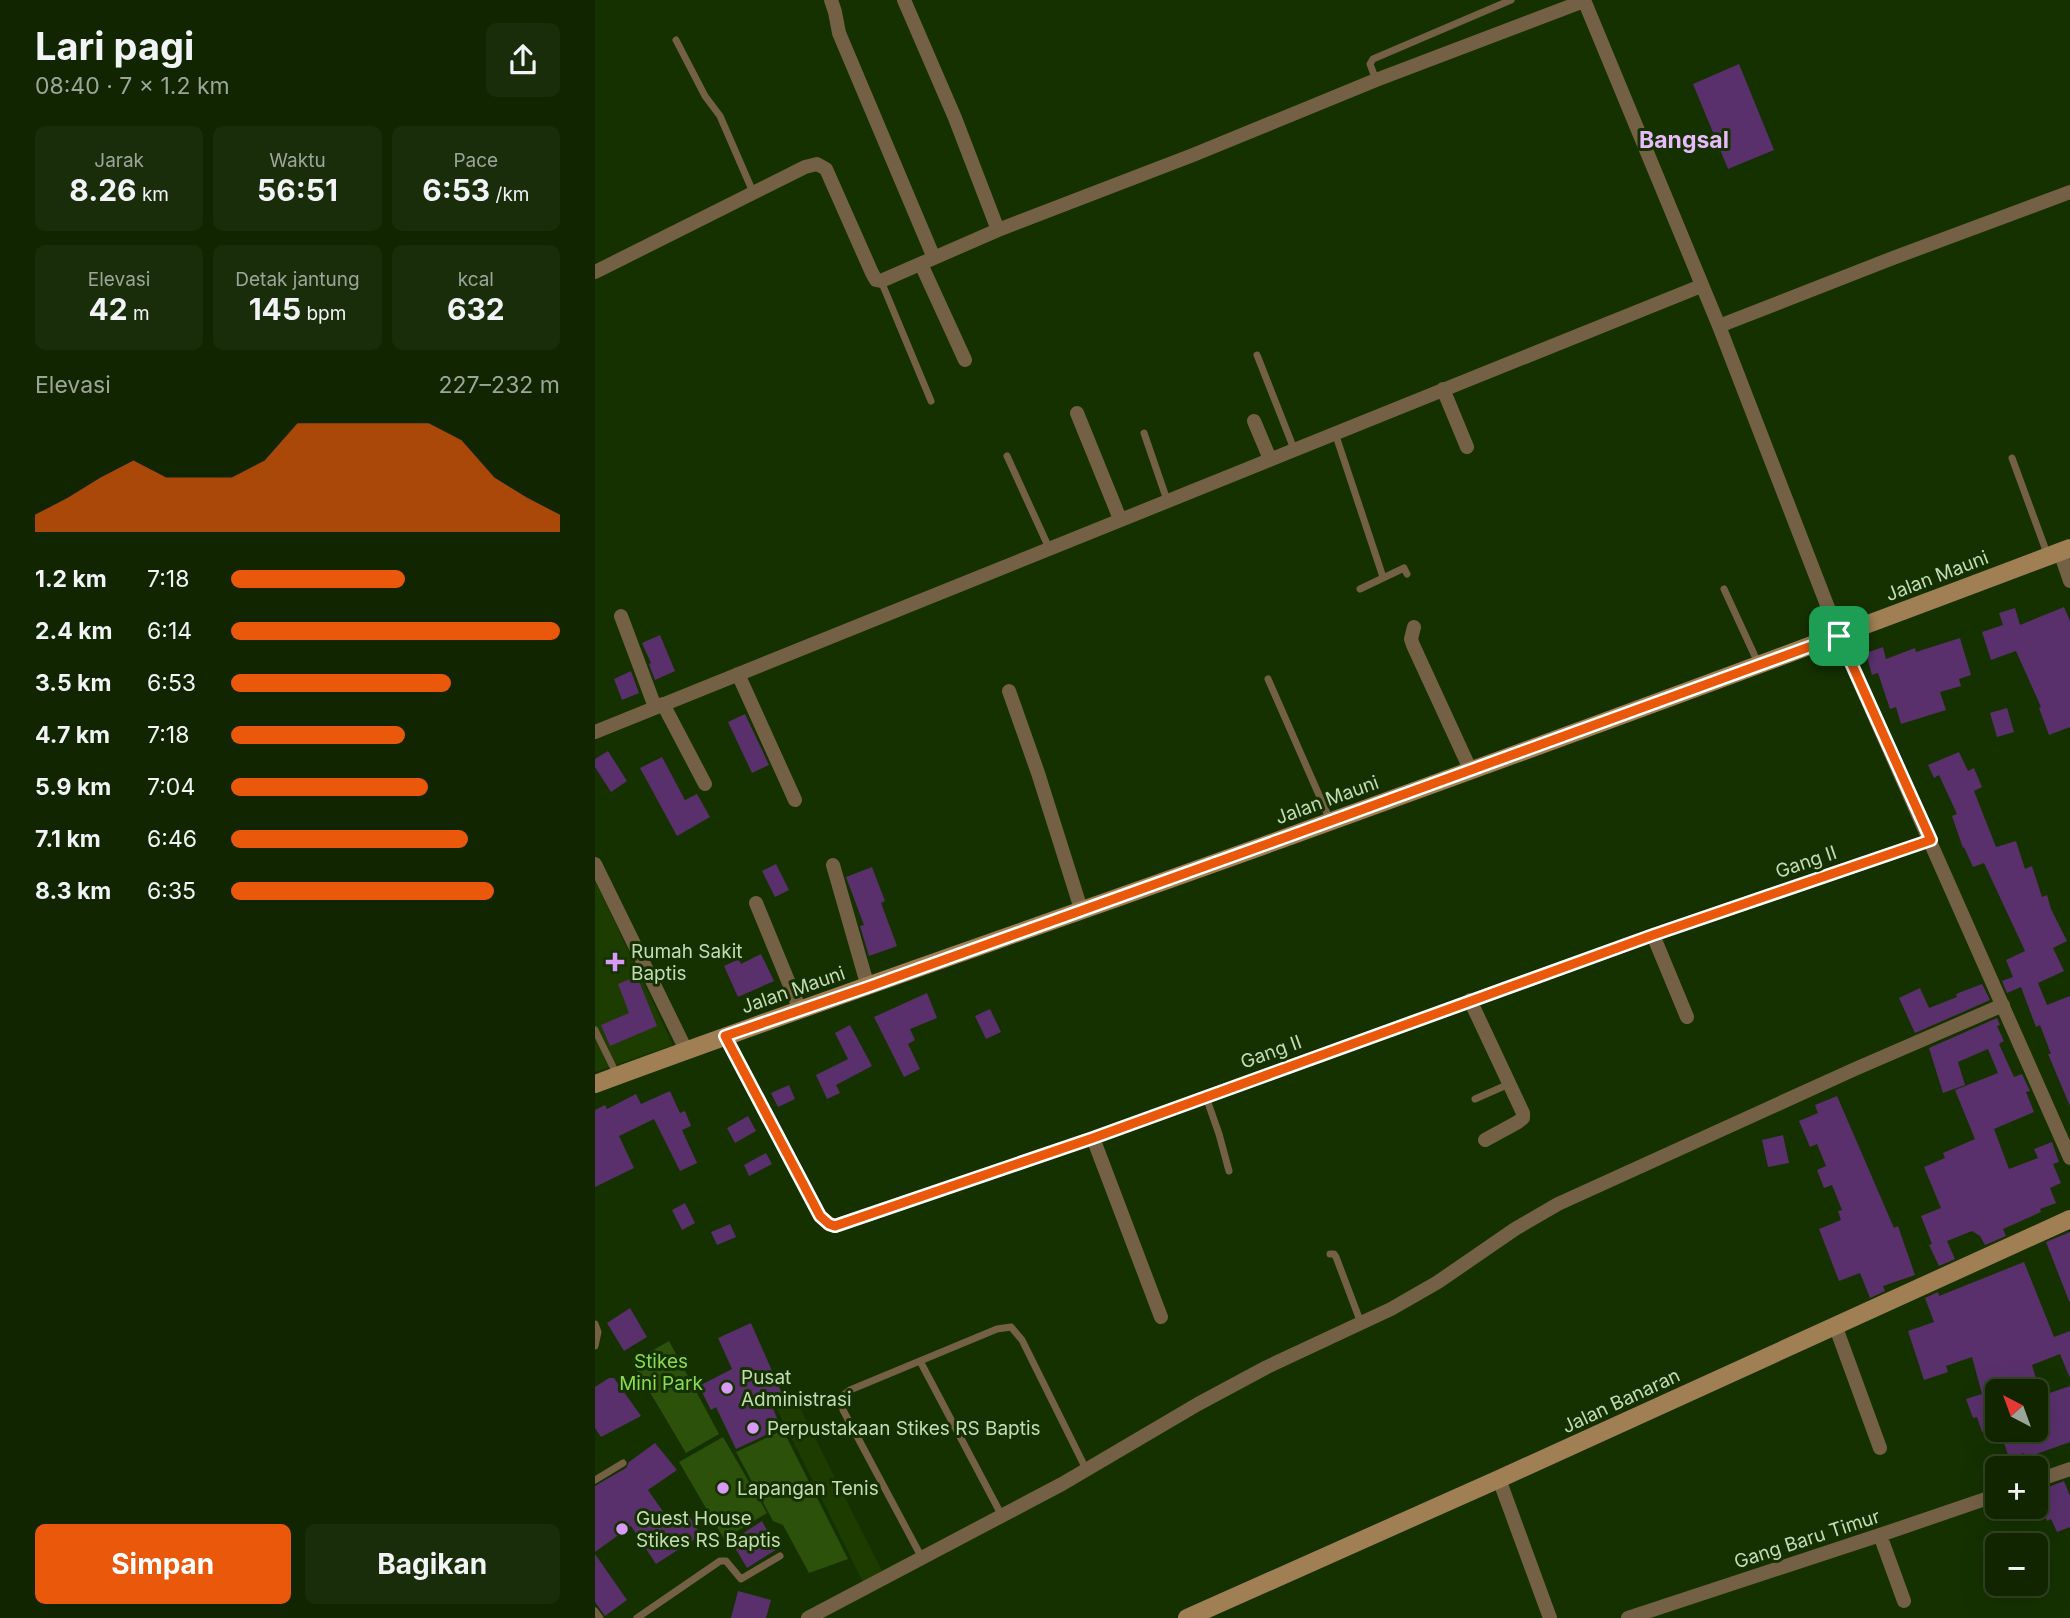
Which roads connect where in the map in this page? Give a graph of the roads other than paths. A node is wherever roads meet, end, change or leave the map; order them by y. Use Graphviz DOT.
graph roads {
  1 [pos="831,0"];
  2 [pos="904,0"];
  3 [pos="1511,0"];
  4 [pos="1584,0"];
  5 [pos="676,40"];
  6 [pos="1377,80"];
  7 [pos="2070,192"];
  8 [pos="753,193"];
  9 [pos="998,230"];
  10 [pos="928,261"];
  11 [pos="595,272"];
  12 [pos="881,281"];
  13 [pos="1701,286"];
  14 [pos="1719,326"];
  15 [pos="1257,355"];
  16 [pos="965,360"];
  17 [pos="1443,389"];
  18 [pos="931,401"];
  19 [pos="1077,413"];
  20 [pos="1254,421"];
  21 [pos="1144,433"];
  22 [pos="1335,433"];
  23 [pos="1467,447"];
  24 [pos="1294,449"];
  25 [pos="1007,457"];
  26 [pos="1270,458"];
  27 [pos="2012,458"];
  28 [pos="1167,500"];
  29 [pos="1119,519"];
  30 [pos="1048,548"];
  31 [pos="2059,552"];
  32 [pos="1407,574"];
  33 [pos="1383,578"];
  34 [pos="2070,581"];
  35 [pos="1360,589"];
  36 [pos="1724,589"];
  37 [pos="621,616"];
  38 [pos="1414,627"];
  39 [pos="1839,636"];
  40 [pos="1759,665"];
  41 [pos="739,674"];
  42 [pos="1268,679"];
  43 [pos="1009,691"];
  44 [pos="659,706"];
  45 [pos="595,732"];
  46 [pos="1471,769"];
  47 [pos="705,784"];
  48 [pos="795,800"];
  49 [pos="1331,821"];
  50 [pos="1931,840"];
  51 [pos="595,864"];
  52 [pos="833,865"];
  53 [pos="756,903"];
  54 [pos="1081,909"];
  55 [pos="1653,935"];
  56 [pos="868,987"];
  57 [pos="1470,1000"];
  58 [pos="2003,1005"];
  59 [pos="800,1010"];
  60 [pos="1687,1017"];
  61 [pos="595,1030"];
  62 [pos="725,1036"];
  63 [pos="686,1050"];
  64 [pos="617,1076"];
  65 [pos="595,1084"];
  66 [pos="1509,1084"];
  67 [pos="1206,1097"];
  68 [pos="1475,1099"];
  69 [pos="1093,1138"];
  70 [pos="1485,1140"];
  71 [pos="2070,1158"];
  72 [pos="1229,1171"];
  73 [pos="2070,1219"];
  74 [pos="1330,1254"];
  75 [pos="1161,1317"];
  76 [pos="1361,1323"];
  77 [pos="595,1324"];
  78 [pos="1835,1325"];
  79 [pos="595,1346"];
  80 [pos="920,1361"];
  81 [pos="1880,1448"];
  82 [pos="623,1463"];
  83 [pos="2070,1469"];
  84 [pos="1086,1470"];
  85 [pos="2048,1477"];
  86 [pos="1499,1479"];
  87 [pos="595,1480"];
  88 [pos="1985,1499"];
  89 [pos="1002,1516"];
  90 [pos="1880,1535"];
  91 [pos="779,1556"];
  92 [pos="922,1559"];
  93 [pos="1904,1601"];
  94 [pos="595,1611"];
  95 [pos="1215,1612"];
  96 [pos="600,1618"];
  97 [pos="637,1618"];
  98 [pos="808,1618"];
  99 [pos="1187,1618"];
  100 [pos="1550,1618"];
  101 [pos="1628,1618"];
  1 -- 10 [label="street"];
  2 -- 9 [label="street"];
  3 -- 6 [label="lane"];
  4 -- 6 [label="street"];
  4 -- 13 [label="street"];
  5 -- 8 [label="lane"];
  6 -- 9 [label="street"];
  7 -- 14 [label="street"];
  8 -- 11 [label="street"];
  8 -- 12 [label="street"];
  9 -- 10 [label="street"];
  10 -- 12 [label="street"];
  10 -- 16 [label="street"];
  12 -- 18 [label="lane"];
  13 -- 14 [label="street"];
  13 -- 17 [label="street"];
  14 -- 39 [label="street"];
  15 -- 24 [label="lane"];
  17 -- 22 [label="street"];
  17 -- 23 [label="street"];
  19 -- 29 [label="street"];
  20 -- 26 [label="street"];
  21 -- 28 [label="lane"];
  22 -- 24 [label="street"];
  22 -- 33 [label="lane"];
  24 -- 26 [label="street"];
  25 -- 30 [label="lane"];
  26 -- 28 [label="street"];
  27 -- 31 [label="lane"];
  28 -- 29 [label="street"];
  29 -- 30 [label="street"];
  30 -- 41 [label="street"];
  31 -- 34 [label="street"];
  31 -- 39 [label="main road, Jalan Mauni"];
  32 -- 33 [label="lane"];
  33 -- 35 [label="lane"];
  36 -- 40 [label="lane"];
  37 -- 44 [label="street"];
  38 -- 46 [label="street"];
  39 -- 40 [label="main road, Jalan Mauni"];
  39 -- 50 [label="street"];
  40 -- 46 [label="main road, Jalan Mauni"];
  41 -- 44 [label="street"];
  41 -- 48 [label="street"];
  42 -- 49 [label="lane"];
  43 -- 54 [label="street"];
  44 -- 45 [label="street"];
  44 -- 47 [label="street"];
  46 -- 49 [label="main road, Jalan Mauni"];
  49 -- 54 [label="main road, Jalan Mauni"];
  50 -- 55 [label="street, Gang II"];
  50 -- 58 [label="street"];
  51 -- 63 [label="street"];
  52 -- 56 [label="street"];
  53 -- 59 [label="street"];
  54 -- 56 [label="main road, Jalan Mauni"];
  55 -- 57 [label="street, Gang II"];
  55 -- 60 [label="street"];
  56 -- 59 [label="main road, Jalan Mauni"];
  57 -- 66 [label="street"];
  57 -- 67 [label="street, Gang II"];
  58 -- 71 [label="street"];
  58 -- 76 [label="street"];
  59 -- 62 [label="main road, Jalan Mauni"];
  61 -- 64 [label="lane"];
  62 -- 63 [label="main road, Jalan Mauni"];
  62 -- 69 [label="street, Gang II"];
  63 -- 64 [label="main road, Jalan Mauni"];
  64 -- 65 [label="main road, Jalan Mauni"];
  66 -- 68 [label="lane"];
  66 -- 70 [label="street"];
  67 -- 69 [label="street, Gang II"];
  67 -- 72 [label="lane"];
  69 -- 75 [label="street"];
  73 -- 78 [label="main road, Jalan Banaran"];
  74 -- 76 [label="lane"];
  76 -- 84 [label="street"];
  77 -- 79 [label="lane"];
  78 -- 81 [label="street"];
  78 -- 86 [label="main road, Jalan Banaran"];
  80 -- 84 [label="lane"];
  80 -- 89 [label="lane"];
  80 -- 92 [label="lane"];
  82 -- 87 [label="lane"];
  83 -- 85 [label="street"];
  84 -- 89 [label="street"];
  86 -- 95 [label="main road, Jalan Banaran"];
  86 -- 100 [label="street"];
  88 -- 90 [label="street, Gang Baru Timur"];
  89 -- 92 [label="street"];
  90 -- 93 [label="street"];
  90 -- 101 [label="street, Gang Baru Timur"];
  91 -- 97 [label="lane"];
  92 -- 98 [label="street"];
  94 -- 96 [label="lane"];
  95 -- 99 [label="main road, Jalan Banaran"];
}
